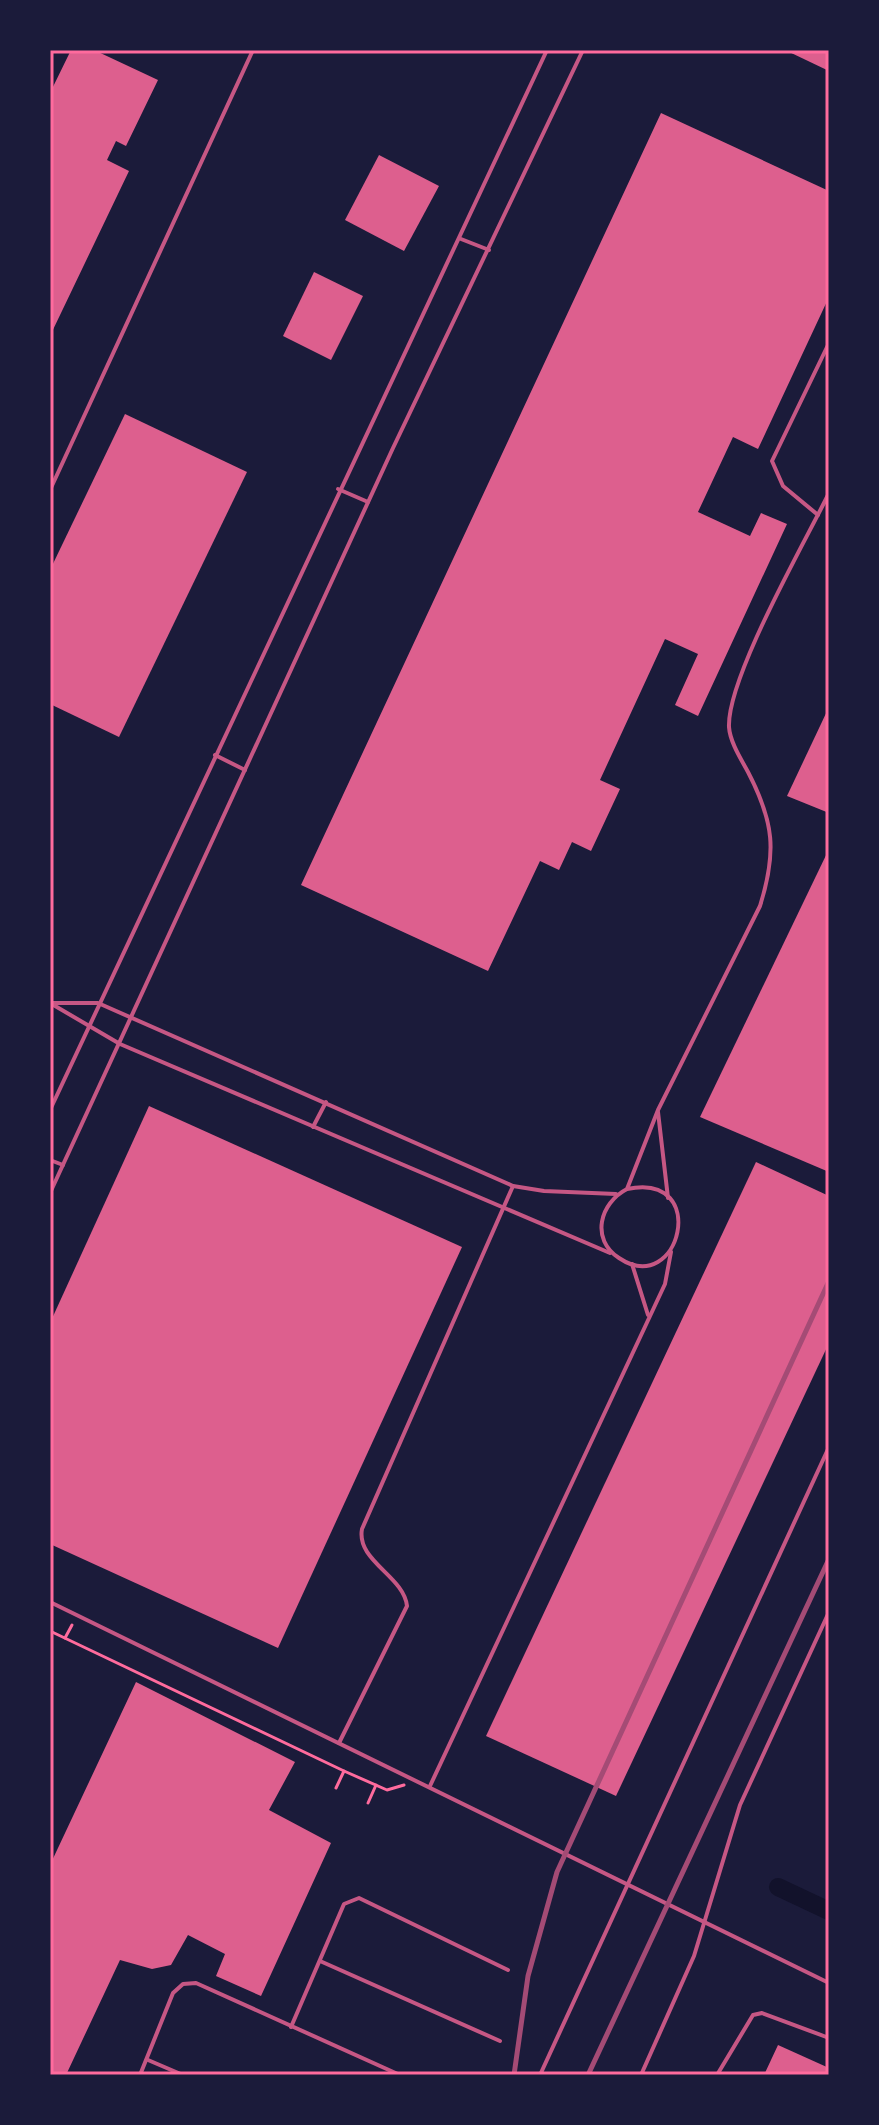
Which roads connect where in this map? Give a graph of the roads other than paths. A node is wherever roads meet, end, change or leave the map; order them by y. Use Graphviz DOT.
graph roads {
  1 [pos="253,50"];
  2 [pos="547,50"];
  3 [pos="583,50"];
  4 [pos="461,239"];
  5 [pos="489,250"];
  6 [pos="829,343"];
  7 [pos="338,489"];
  8 [pos="50,490"];
  9 [pos="829,493"];
  10 [pos="368,502"];
  11 [pos="818,515"];
  12 [pos="214,755"];
  13 [pos="245,770"];
  14 [pos="50,1003"];
  15 [pos="98,1003"];
  16 [pos="132,1017"];
  17 [pos="87,1028"];
  18 [pos="120,1044"];
  19 [pos="326,1102"];
  20 [pos="50,1110"];
  21 [pos="658,1110"];
  22 [pos="313,1127"];
  23 [pos="50,1160"];
  24 [pos="63,1166"];
  25 [pos="513,1186"];
  26 [pos="627,1189"];
  27 [pos="50,1193"];
  28 [pos="617,1194"];
  29 [pos="668,1198"];
  30 [pos="502,1207"];
  31 [pos="672,1249"];
  32 [pos="612,1254"];
  33 [pos="632,1264"];
  34 [pos="648,1315"];
  35 [pos="829,1447"];
  36 [pos="50,1602"];
  37 [pos="829,1612"];
  38 [pos="339,1743"];
  39 [pos="430,1786"];
  40 [pos="625,1885"];
  41 [pos="704,1925"];
  42 [pos="320,1961"];
  43 [pos="508,1970"];
  44 [pos="829,1983"];
  45 [pos="291,2027"];
  46 [pos="829,2038"];
  47 [pos="500,2041"];
  48 [pos="147,2059"];
  49 [pos="140,2075"];
  50 [pos="183,2075"];
  51 [pos="400,2075"];
  52 [pos="540,2075"];
  53 [pos="641,2075"];
  54 [pos="717,2075"];
  1 -- 8 [label="lane"];
  2 -- 4 [label="lane"];
  3 -- 5 [label="lane"];
  4 -- 5 [label="lane"];
  4 -- 7 [label="lane"];
  5 -- 10 [label="lane"];
  6 -- 11 [label="lane"];
  7 -- 10 [label="lane"];
  7 -- 12 [label="lane"];
  9 -- 11 [label="lane"];
  10 -- 13 [label="lane"];
  11 -- 21 [label="lane"];
  12 -- 13 [label="lane"];
  12 -- 15 [label="lane"];
  13 -- 16 [label="lane"];
  14 -- 15 [label="lane"];
  14 -- 17 [label="lane"];
  15 -- 16 [label="lane"];
  15 -- 17 [label="lane"];
  16 -- 18 [label="lane"];
  16 -- 19 [label="lane"];
  17 -- 18 [label="lane"];
  17 -- 20 [label="lane"];
  18 -- 22 [label="lane"];
  18 -- 24 [label="lane"];
  19 -- 22 [label="lane"];
  19 -- 25 [label="lane"];
  21 -- 26 [label="lane"];
  21 -- 29 [label="lane"];
  22 -- 30 [label="lane"];
  23 -- 24 [label="lane"];
  24 -- 27 [label="lane"];
  25 -- 28 [label="lane"];
  25 -- 30 [label="lane"];
  26 -- 28 [label="lane"];
  26 -- 29 [label="lane"];
  28 -- 32 [label="lane"];
  29 -- 31 [label="lane"];
  30 -- 32 [label="lane"];
  30 -- 38 [label="lane"];
  31 -- 33 [label="lane"];
  31 -- 34 [label="lane"];
  32 -- 33 [label="lane"];
  33 -- 34 [label="lane"];
  34 -- 39 [label="lane"];
  35 -- 40 [label="lane"];
  36 -- 38 [label="lane"];
  37 -- 41 [label="lane"];
  38 -- 39 [label="lane"];
  39 -- 40 [label="lane"];
  40 -- 41 [label="lane"];
  40 -- 52 [label="lane"];
  41 -- 44 [label="lane"];
  41 -- 53 [label="lane"];
  42 -- 43 [label="lane"];
  42 -- 45 [label="lane"];
  42 -- 47 [label="lane"];
  45 -- 48 [label="lane"];
  45 -- 51 [label="lane"];
  46 -- 54 [label="lane"];
  48 -- 49 [label="lane"];
  48 -- 50 [label="lane"];
}
